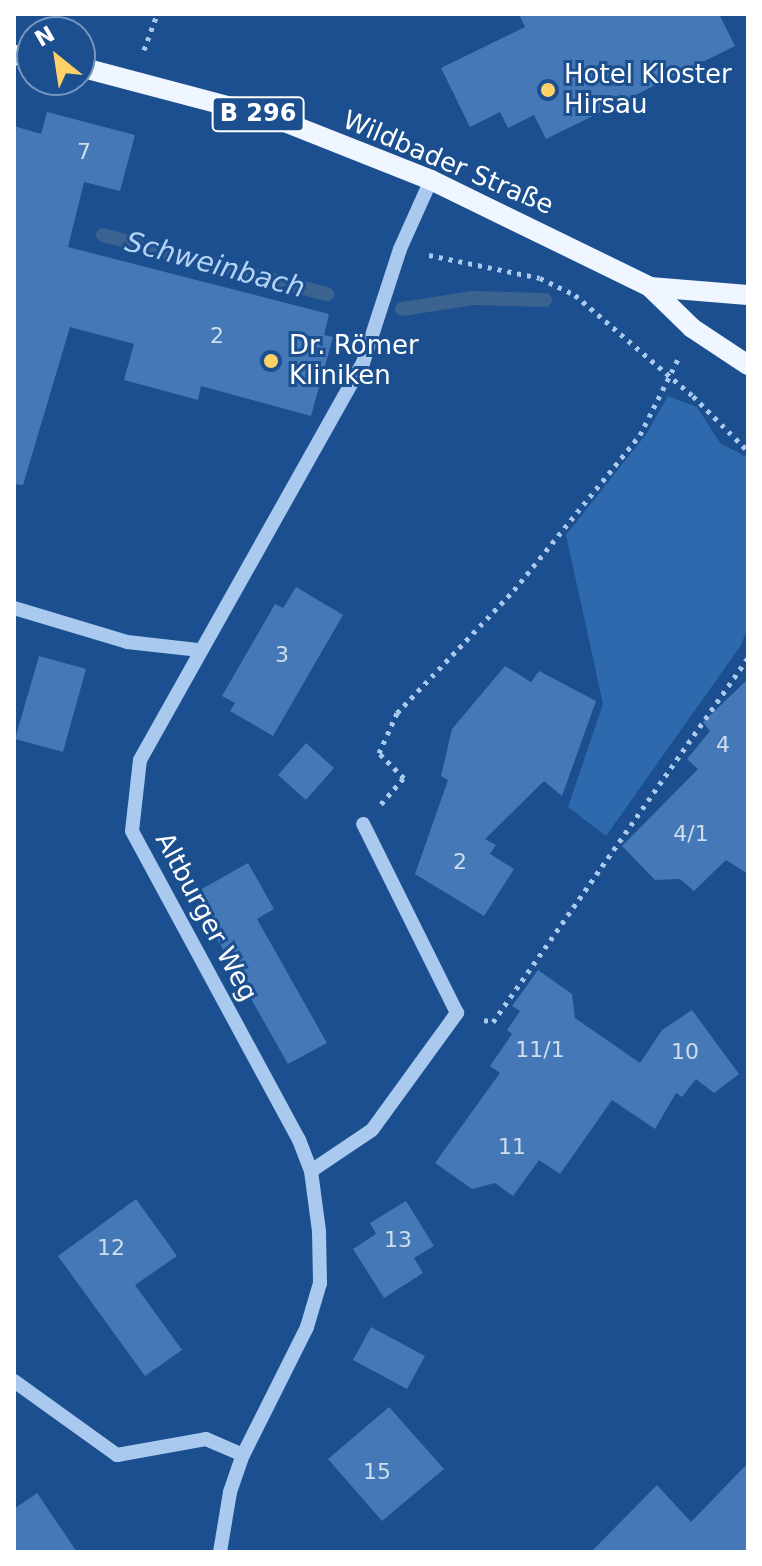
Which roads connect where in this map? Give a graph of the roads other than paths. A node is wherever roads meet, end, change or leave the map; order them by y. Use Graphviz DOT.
graph roads {
  1 [pos="96,70"];
  2 [pos="431,180"];
  3 [pos="650,287"];
  4 [pos="748,295"];
  5 [pos="748,365"];
  6 [pos="14,608"];
  7 [pos="198,650"];
  8 [pos="363,824"];
  9 [pos="311,1171"];
  10 [pos="14,1381"];
  11 [pos="243,1455"];
  12 [pos="220,1552"];
  1 -- 2 [label="main road, Wildbader Straße / B 296"];
  2 -- 3 [label="main road, Wildbader Straße / B 296"];
  2 -- 7 [label="street, Altburger Weg"];
  3 -- 4 [label="main road, Wildbader Straße / B 296"];
  3 -- 5 [label="main road, Wildbader Straße / B 296"];
  6 -- 7 [label="street"];
  7 -- 9 [label="street, Altburger Weg"];
  8 -- 9 [label="street"];
  9 -- 11 [label="street, Altburger Weg"];
  10 -- 11 [label="street"];
  11 -- 12 [label="street, Altburger Weg"];
}
